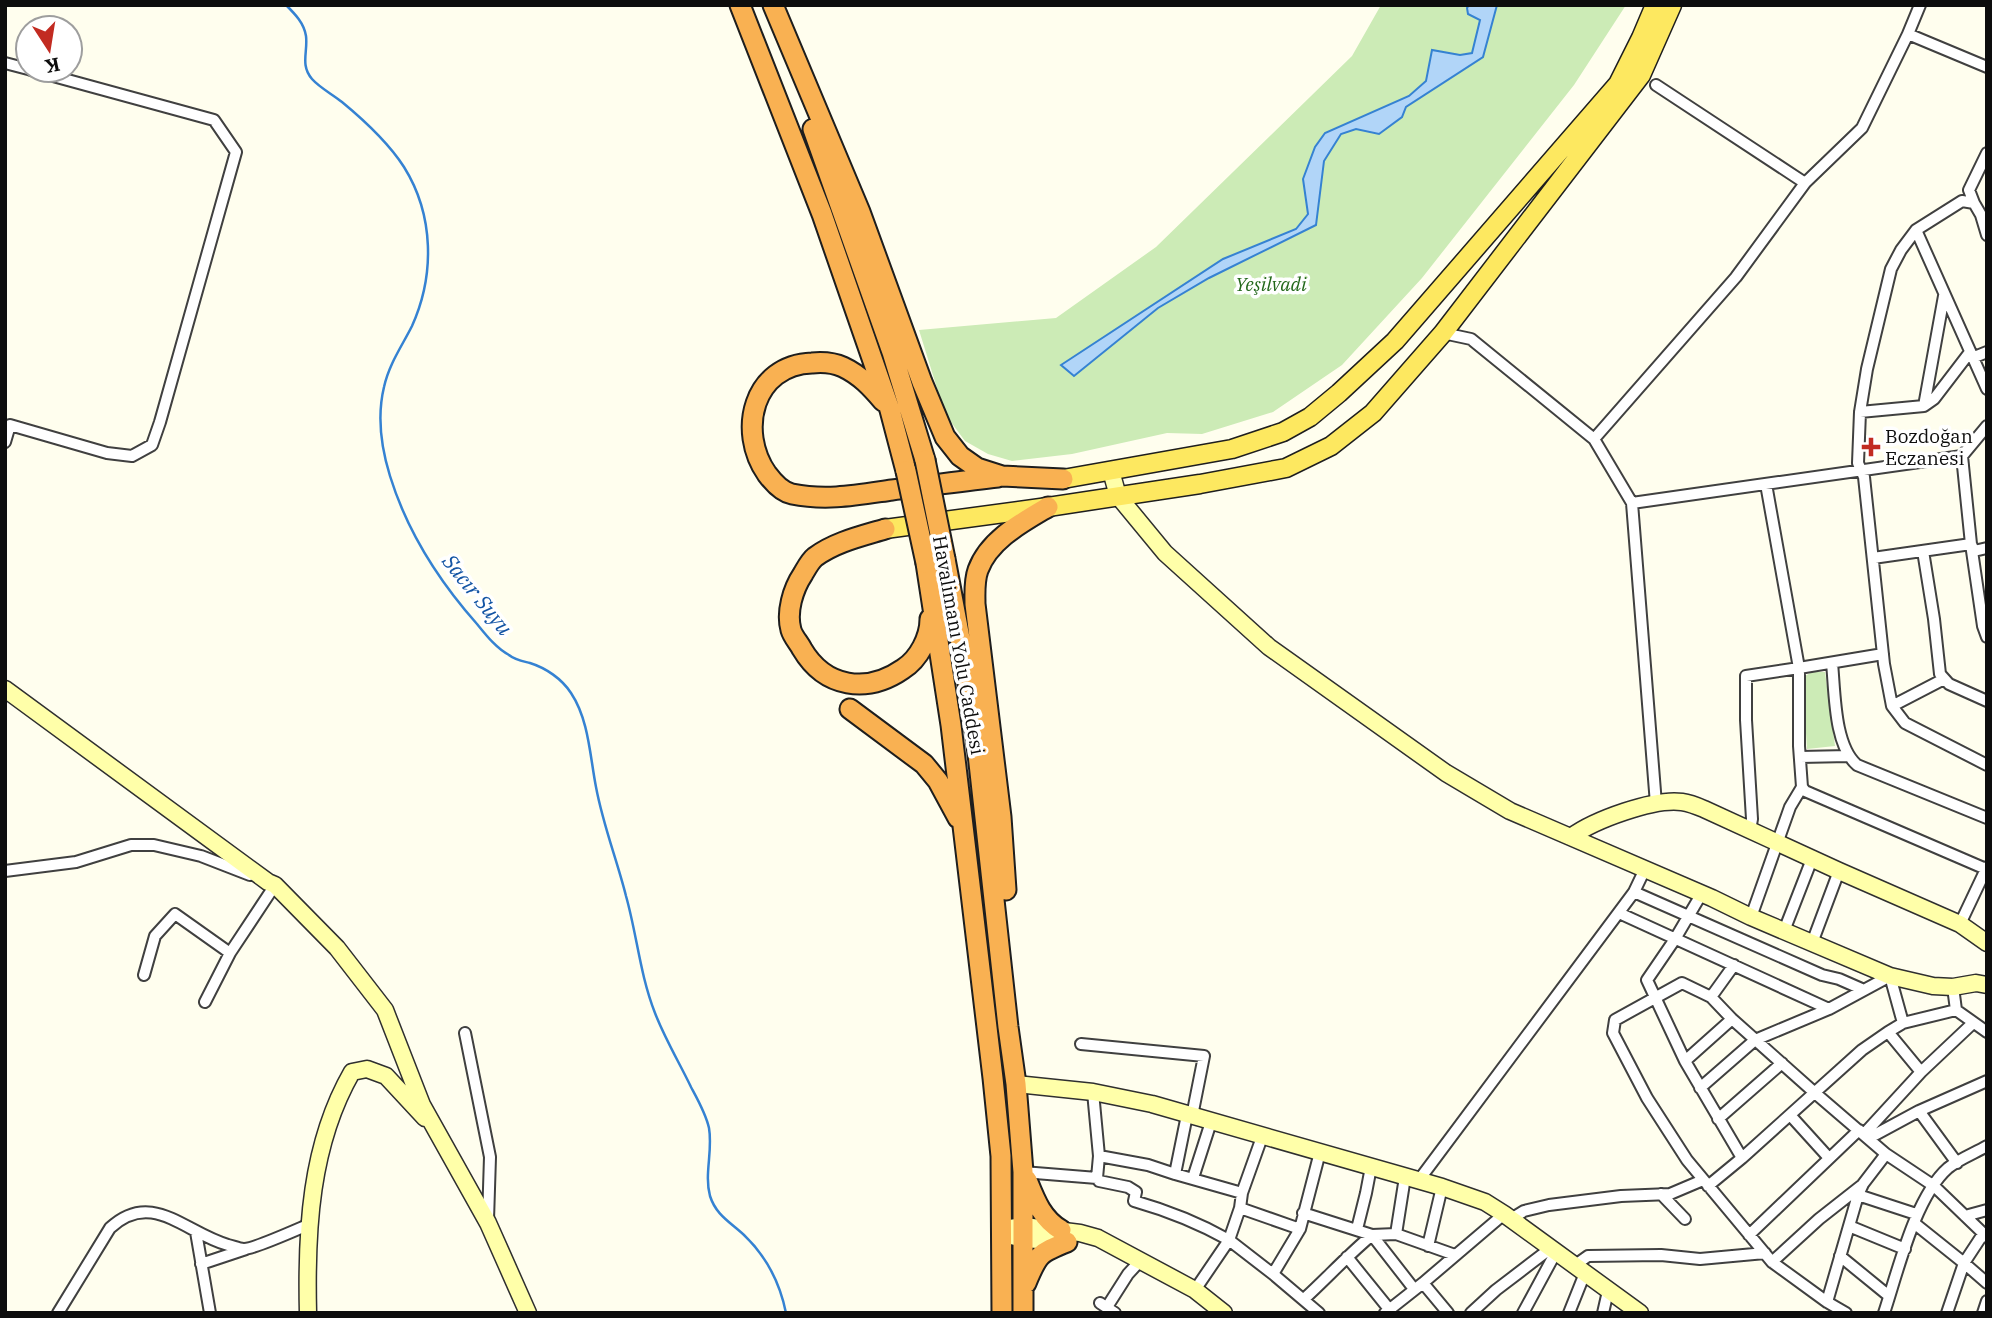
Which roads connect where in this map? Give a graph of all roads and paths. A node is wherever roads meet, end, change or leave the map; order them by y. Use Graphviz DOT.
graph roads {
  1 [pos="740,5"];
  2 [pos="760,5"];
  3 [pos="773,5"];
  4 [pos="1655,5"];
  5 [pos="1672,5"];
  6 [pos="1920,5"];
  7 [pos="1908,34"];
  8 [pos="1987,67"];
  9 [pos="81,84"];
  10 [pos="1657,85"];
  11 [pos="1987,153"];
  12 [pos="1805,183"];
  13 [pos="1974,203"];
  14 [pos="1916,230"];
  15 [pos="1987,235"];
  16 [pos="1944,296"];
  17 [pos="1443,333"];
  18 [pos="1987,352"];
  19 [pos="1971,355"];
  20 [pos="1987,389"];
  21 [pos="1924,406"];
  22 [pos="890,410"];
  23 [pos="1860,412"];
  24 [pos="1987,426"];
  25 [pos="1594,439"];
  26 [pos="5,442"];
  27 [pos="1962,456"];
  28 [pos="1861,470"];
  29 [pos="1111,471"];
  30 [pos="1002,476"];
  31 [pos="1063,479"];
  32 [pos="1766,484"];
  33 [pos="1118,496"];
  34 [pos="1632,503"];
  35 [pos="1048,507"];
  36 [pos="885,529"];
  37 [pos="1970,544"];
  38 [pos="1987,548"];
  39 [pos="1923,551"];
  40 [pos="1872,558"];
  41 [pos="936,561"];
  42 [pos="932,597"];
  43 [pos="1987,637"];
  44 [pos="1883,654"];
  45 [pos="1832,663"];
  46 [pos="1799,668"];
  47 [pos="1944,678"];
  48 [pos="5,689"];
  49 [pos="1987,701"];
  50 [pos="1892,706"];
  51 [pos="850,709"];
  52 [pos="1849,756"];
  53 [pos="1800,757"];
  54 [pos="1987,765"];
  55 [pos="1802,787"];
  56 [pos="1656,804"];
  57 [pos="1987,818"];
  58 [pos="964,830"];
  59 [pos="1750,830"];
  60 [pos="1572,837"];
  61 [pos="1777,842"];
  62 [pos="1812,859"];
  63 [pos="1986,868"];
  64 [pos="1645,869"];
  65 [pos="5,871"];
  66 [pos="1839,872"];
  67 [pos="271,883"];
  68 [pos="1634,892"];
  69 [pos="1702,893"];
  70 [pos="1619,913"];
  71 [pos="1688,917"];
  72 [pos="1751,917"];
  73 [pos="1960,924"];
  74 [pos="1784,931"];
  75 [pos="1675,939"];
  76 [pos="1812,943"];
  77 [pos="1987,943"];
  78 [pos="230,953"];
  79 [pos="1734,965"];
  80 [pos="144,975"];
  81 [pos="1891,976"];
  82 [pos="1987,985"];
  83 [pos="1953,987"];
  84 [pos="1864,990"];
  85 [pos="1711,997"];
  86 [pos="1657,999"];
  87 [pos="205,1002"];
  88 [pos="1829,1009"];
  89 [pos="1956,1010"];
  90 [pos="1732,1019"];
  91 [pos="1903,1023"];
  92 [pos="1973,1023"];
  93 [pos="1007,1027"];
  94 [pos="465,1032"];
  95 [pos="1888,1032"];
  96 [pos="1987,1032"];
  97 [pos="1755,1040"];
  98 [pos="1081,1044"];
  99 [pos="1685,1061"];
  100 [pos="1782,1063"];
  101 [pos="1921,1072"];
  102 [pos="1987,1081"];
  103 [pos="1016,1084"];
  104 [pos="1700,1088"];
  105 [pos="1093,1092"];
  106 [pos="1815,1093"];
  107 [pos="1919,1111"];
  108 [pos="1190,1115"];
  109 [pos="1790,1115"];
  110 [pos="1718,1119"];
  111 [pos="1211,1122"];
  112 [pos="434,1126"];
  113 [pos="1864,1134"];
  114 [pos="1262,1137"];
  115 [pos="1986,1149"];
  116 [pos="1320,1152"];
  117 [pos="1886,1154"];
  118 [pos="1099,1156"];
  119 [pos="1742,1158"];
  120 [pos="1829,1158"];
  121 [pos="1956,1163"];
  122 [pos="1371,1167"];
  123 [pos="1023,1172"];
  124 [pos="1175,1174"];
  125 [pos="1097,1178"];
  126 [pos="1193,1178"];
  127 [pos="1412,1178"];
  128 [pos="1706,1183"];
  129 [pos="1934,1185"];
  130 [pos="1442,1186"];
  131 [pos="1860,1190"];
  132 [pos="1242,1192"];
  133 [pos="1661,1195"];
  134 [pos="1240,1208"];
  135 [pos="1987,1210"];
  136 [pos="1303,1213"];
  137 [pos="1508,1216"];
  138 [pos="1965,1216"];
  139 [pos="1915,1218"];
  140 [pos="1685,1219"];
  141 [pos="488,1223"];
  142 [pos="310,1224"];
  143 [pos="1849,1227"];
  144 [pos="1300,1229"];
  145 [pos="1357,1229"];
  146 [pos="1002,1231"];
  147 [pos="196,1232"];
  148 [pos="1024,1233"];
  149 [pos="1372,1234"];
  150 [pos="1396,1234"];
  151 [pos="1749,1235"];
  152 [pos="1985,1235"];
  153 [pos="1064,1236"];
  154 [pos="1229,1240"];
  155 [pos="1428,1245"];
  156 [pos="246,1249"];
  157 [pos="1905,1249"];
  158 [pos="1554,1250"];
  159 [pos="1455,1255"];
  160 [pos="1840,1256"];
  161 [pos="1347,1257"];
  162 [pos="1769,1258"];
  163 [pos="1141,1260"];
  164 [pos="1964,1263"];
  165 [pos="201,1264"];
  166 [pos="1579,1269"];
  167 [pos="1273,1274"];
  168 [pos="1987,1283"];
  169 [pos="1419,1286"];
  170 [pos="1023,1290"];
  171 [pos="1195,1290"];
  172 [pos="1608,1291"];
  173 [pos="1889,1296"];
  174 [pos="1304,1299"];
  175 [pos="1987,1301"];
  176 [pos="1827,1302"];
  177 [pos="1107,1308"];
  178 [pos="1218,1310"];
  179 [pos="1387,1311"];
  180 [pos="59,1312"];
  181 [pos="1473,1312"];
  182 [pos="1637,1312"];
  183 [pos="210,1313"];
  184 [pos="308,1313"];
  185 [pos="528,1313"];
  186 [pos="1002,1313"];
  187 [pos="1023,1313"];
  188 [pos="1319,1313"];
  189 [pos="1448,1313"];
  190 [pos="1523,1313"];
  191 [pos="1569,1313"];
  192 [pos="1603,1313"];
  193 [pos="1846,1313"];
  194 [pos="1884,1313"];
  195 [pos="1947,1313"];
  196 [pos="1983,1313"];
  1 -- 22 [label="highway, Havalimanı Yolu Caddesi"];
  2 -- 41 [label="highway, Havalimanı Yolu Caddesi, bridge"];
  3 -- 30 [label="highway"];
  4 -- 29 [label="main road"];
  5 -- 17 [label="main road"];
  6 -- 7 [label="street"];
  7 -- 8 [label="street"];
  7 -- 12 [label="street"];
  9 -- 26 [label="street"];
  10 -- 12 [label="street"];
  11 -- 13 [label="street"];
  12 -- 25 [label="street"];
  13 -- 14 [label="street"];
  13 -- 15 [label="street"];
  14 -- 16 [label="street"];
  14 -- 23 [label="street"];
  16 -- 19 [label="street"];
  16 -- 21 [label="street"];
  17 -- 25 [label="street"];
  17 -- 33 [label="main road"];
  18 -- 19 [label="street"];
  19 -- 20 [label="street"];
  19 -- 21 [label="street"];
  21 -- 23 [label="street"];
  22 -- 30 [label="highway"];
  22 -- 41 [label="highway, Havalimanı Yolu Caddesi, bridge"];
  23 -- 28 [label="street"];
  24 -- 27 [label="street"];
  25 -- 34 [label="street"];
  27 -- 28 [label="street"];
  27 -- 37 [label="street"];
  28 -- 32 [label="street"];
  28 -- 40 [label="street"];
  29 -- 31 [label="main road"];
  29 -- 33 [label="street"];
  30 -- 31 [label="highway"];
  32 -- 34 [label="street"];
  32 -- 46 [label="street"];
  33 -- 35 [label="main road"];
  33 -- 60 [label="street"];
  34 -- 56 [label="street"];
  35 -- 36 [label="main road"];
  35 -- 93 [label="highway"];
  36 -- 42 [label="highway"];
  37 -- 38 [label="street"];
  37 -- 39 [label="street"];
  37 -- 43 [label="street"];
  39 -- 40 [label="street"];
  39 -- 47 [label="street"];
  40 -- 44 [label="street"];
  41 -- 42 [label="highway, Havalimanı Yolu Caddesi"];
  41 -- 93 [label="highway, Havalimanı Yolu Caddesi"];
  42 -- 58 [label="highway, Havalimanı Yolu Caddesi"];
  44 -- 45 [label="street"];
  44 -- 50 [label="street"];
  45 -- 46 [label="street"];
  45 -- 52 [label="street"];
  46 -- 53 [label="street"];
  46 -- 59 [label="street"];
  47 -- 49 [label="street"];
  47 -- 50 [label="street"];
  48 -- 67 [label="street"];
  50 -- 54 [label="street"];
  51 -- 58 [label="highway"];
  52 -- 53 [label="street"];
  52 -- 57 [label="street"];
  53 -- 55 [label="street"];
  55 -- 61 [label="street"];
  55 -- 63 [label="street"];
  56 -- 59 [label="street"];
  56 -- 60 [label="street"];
  58 -- 146 [label="highway, Havalimanı Yolu Caddesi"];
  59 -- 61 [label="street"];
  60 -- 64 [label="street"];
  61 -- 62 [label="street"];
  61 -- 72 [label="street"];
  62 -- 66 [label="street"];
  62 -- 74 [label="street"];
  63 -- 73 [label="street"];
  64 -- 68 [label="street"];
  64 -- 69 [label="street"];
  65 -- 67 [label="street"];
  66 -- 73 [label="street"];
  66 -- 76 [label="street"];
  67 -- 78 [label="street"];
  67 -- 112 [label="street"];
  68 -- 70 [label="street"];
  68 -- 71 [label="street"];
  69 -- 71 [label="street"];
  69 -- 72 [label="street"];
  70 -- 75 [label="street"];
  70 -- 127 [label="street"];
  71 -- 75 [label="street"];
  71 -- 84 [label="street"];
  72 -- 74 [label="street"];
  73 -- 77 [label="street"];
  74 -- 76 [label="street"];
  75 -- 79 [label="street"];
  75 -- 86 [label="street"];
  76 -- 81 [label="street"];
  78 -- 80 [label="street"];
  78 -- 87 [label="street"];
  79 -- 85 [label="street"];
  79 -- 88 [label="street"];
  81 -- 83 [label="street"];
  81 -- 84 [label="street"];
  81 -- 91 [label="street"];
  82 -- 83 [label="street"];
  83 -- 89 [label="street"];
  84 -- 88 [label="street"];
  85 -- 86 [label="street"];
  85 -- 90 [label="street"];
  86 -- 99 [label="street"];
  86 -- 128 [label="street"];
  88 -- 97 [label="street"];
  89 -- 91 [label="street"];
  89 -- 92 [label="street"];
  90 -- 97 [label="street"];
  90 -- 99 [label="street"];
  91 -- 95 [label="street"];
  92 -- 96 [label="street"];
  92 -- 101 [label="street"];
  93 -- 103 [label="highway, Havalimanı Yolu Caddesi"];
  94 -- 141 [label="street"];
  95 -- 101 [label="street"];
  95 -- 106 [label="street"];
  97 -- 100 [label="street"];
  97 -- 104 [label="street"];
  98 -- 108 [label="street"];
  99 -- 104 [label="street"];
  100 -- 106 [label="street"];
  100 -- 110 [label="street"];
  101 -- 113 [label="street"];
  102 -- 107 [label="street"];
  103 -- 105 [label="street"];
  103 -- 123 [label="highway, Havalimanı Yolu Caddesi"];
  104 -- 110 [label="street"];
  105 -- 108 [label="street"];
  105 -- 118 [label="street"];
  106 -- 109 [label="street"];
  106 -- 113 [label="street"];
  107 -- 113 [label="street"];
  107 -- 121 [label="street"];
  108 -- 111 [label="street"];
  108 -- 124 [label="street"];
  109 -- 119 [label="street"];
  109 -- 120 [label="street"];
  110 -- 119 [label="street"];
  111 -- 114 [label="street"];
  111 -- 126 [label="street"];
  112 -- 141 [label="street"];
  112 -- 142 [label="street"];
  113 -- 117 [label="street"];
  113 -- 120 [label="street"];
  114 -- 116 [label="street"];
  114 -- 132 [label="street"];
  115 -- 121 [label="street"];
  116 -- 122 [label="street"];
  116 -- 136 [label="street"];
  117 -- 129 [label="street"];
  117 -- 131 [label="street"];
  118 -- 124 [label="street"];
  118 -- 125 [label="street"];
  119 -- 128 [label="street"];
  120 -- 151 [label="street"];
  121 -- 129 [label="street"];
  122 -- 127 [label="street"];
  122 -- 145 [label="street"];
  123 -- 125 [label="street"];
  123 -- 148 [label="highway, Havalimanı Yolu Caddesi"];
  123 -- 153 [label="highway"];
  124 -- 126 [label="street"];
  125 -- 154 [label="street"];
  126 -- 132 [label="street"];
  127 -- 130 [label="street"];
  127 -- 150 [label="street"];
  128 -- 133 [label="street"];
  128 -- 151 [label="street"];
  129 -- 138 [label="street"];
  129 -- 139 [label="street"];
  130 -- 137 [label="street"];
  130 -- 155 [label="street"];
  131 -- 139 [label="street"];
  131 -- 143 [label="street"];
  131 -- 162 [label="street"];
  132 -- 134 [label="street"];
  133 -- 137 [label="street"];
  133 -- 140 [label="street"];
  134 -- 144 [label="street"];
  134 -- 154 [label="street"];
  135 -- 138 [label="street"];
  136 -- 144 [label="street"];
  136 -- 145 [label="street"];
  137 -- 158 [label="street"];
  137 -- 159 [label="street"];
  138 -- 152 [label="street"];
  139 -- 157 [label="street"];
  139 -- 164 [label="street"];
  141 -- 185 [label="street"];
  142 -- 156 [label="street"];
  142 -- 184 [label="street"];
  143 -- 157 [label="street"];
  143 -- 160 [label="street"];
  144 -- 167 [label="street"];
  145 -- 149 [label="street"];
  146 -- 148 [label="street"];
  146 -- 186 [label="highway, Havalimanı Yolu Caddesi"];
  147 -- 156 [label="street"];
  147 -- 165 [label="street"];
  147 -- 180 [label="street"];
  148 -- 153 [label="street"];
  148 -- 170 [label="highway, Havalimanı Yolu Caddesi"];
  149 -- 150 [label="street"];
  149 -- 161 [label="street"];
  149 -- 169 [label="street"];
  150 -- 155 [label="street"];
  151 -- 162 [label="street"];
  152 -- 164 [label="street"];
  153 -- 163 [label="street"];
  153 -- 170 [label="highway"];
  154 -- 167 [label="street"];
  154 -- 171 [label="street"];
  155 -- 159 [label="street"];
  156 -- 165 [label="street"];
  157 -- 173 [label="street"];
  158 -- 166 [label="street"];
  158 -- 181 [label="street"];
  158 -- 190 [label="street"];
  159 -- 169 [label="street"];
  160 -- 173 [label="street"];
  160 -- 176 [label="street"];
  161 -- 174 [label="street"];
  161 -- 179 [label="street"];
  162 -- 166 [label="street"];
  162 -- 176 [label="street"];
  163 -- 171 [label="street"];
  163 -- 177 [label="street"];
  164 -- 168 [label="street"];
  164 -- 195 [label="street"];
  165 -- 183 [label="street"];
  166 -- 172 [label="street"];
  166 -- 191 [label="street"];
  167 -- 174 [label="street"];
  169 -- 179 [label="street"];
  169 -- 189 [label="street"];
  170 -- 187 [label="highway, Havalimanı Yolu Caddesi"];
  171 -- 178 [label="street"];
  172 -- 182 [label="street"];
  172 -- 192 [label="street"];
  173 -- 194 [label="street"];
  174 -- 188 [label="street"];
  175 -- 196 [label="street"];
  176 -- 193 [label="street"];
}
